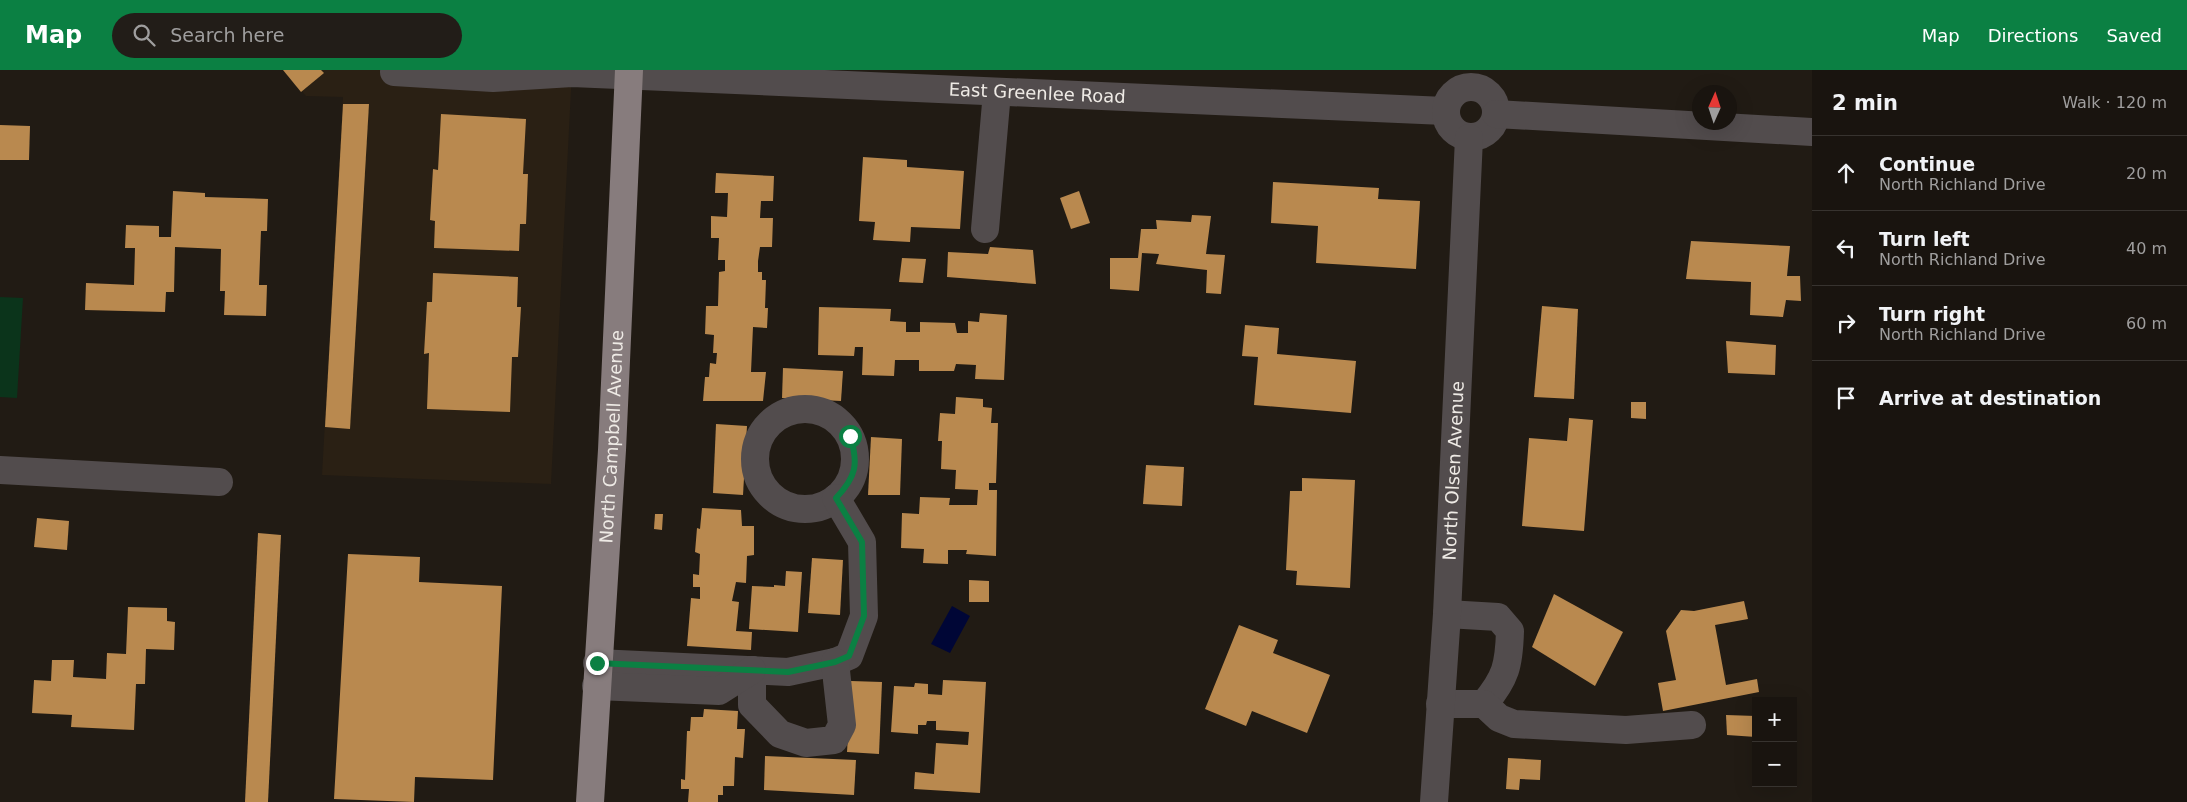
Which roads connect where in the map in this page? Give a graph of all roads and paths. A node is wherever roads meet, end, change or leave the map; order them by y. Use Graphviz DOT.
graph roads {
  1 [pos="394,72"];
  2 [pos="629,73"];
  3 [pos="1472,78"];
  4 [pos="997,92"];
  5 [pos="1446,112"];
  6 [pos="1496,114"];
  7 [pos="1812,132"];
  8 [pos="1469,138"];
  9 [pos="985,229"];
  10 [pos="0,470"];
  11 [pos="219,482"];
  12 [pos="836,498"];
  13 [pos="1447,614"];
  14 [pos="835,662"];
  15 [pos="752,670"];
  16 [pos="597,674"];
  17 [pos="1440,704"];
  18 [pos="1484,704"];
  19 [pos="1692,725"];
  20 [pos="590,802"];
  21 [pos="1434,802"];
  1 -- 2 [label="street, East Greenlee Road"];
  2 -- 4 [label="street, East Greenlee Road"];
  2 -- 16 [label="main road, North Campbell Avenue"];
  3 -- 5 [label="street"];
  3 -- 6 [label="street"];
  4 -- 5 [label="street, East Greenlee Road"];
  4 -- 9 [label="street"];
  5 -- 8 [label="street"];
  6 -- 7 [label="street"];
  6 -- 8 [label="street"];
  8 -- 13 [label="street, North Olsen Avenue"];
  10 -- 11 [label="street"];
  12 -- 14 [label="street"];
  13 -- 17 [label="street, North Olsen Avenue"];
  13 -- 18 [label="street"];
  14 -- 15 [label="street"];
  14 -- 15 [label="street"];
  15 -- 16 [label="street"];
  16 -- 20 [label="main road, North Campbell Avenue"];
  17 -- 18 [label="street"];
  17 -- 21 [label="street, North Olsen Avenue"];
  18 -- 19 [label="street"];
}
